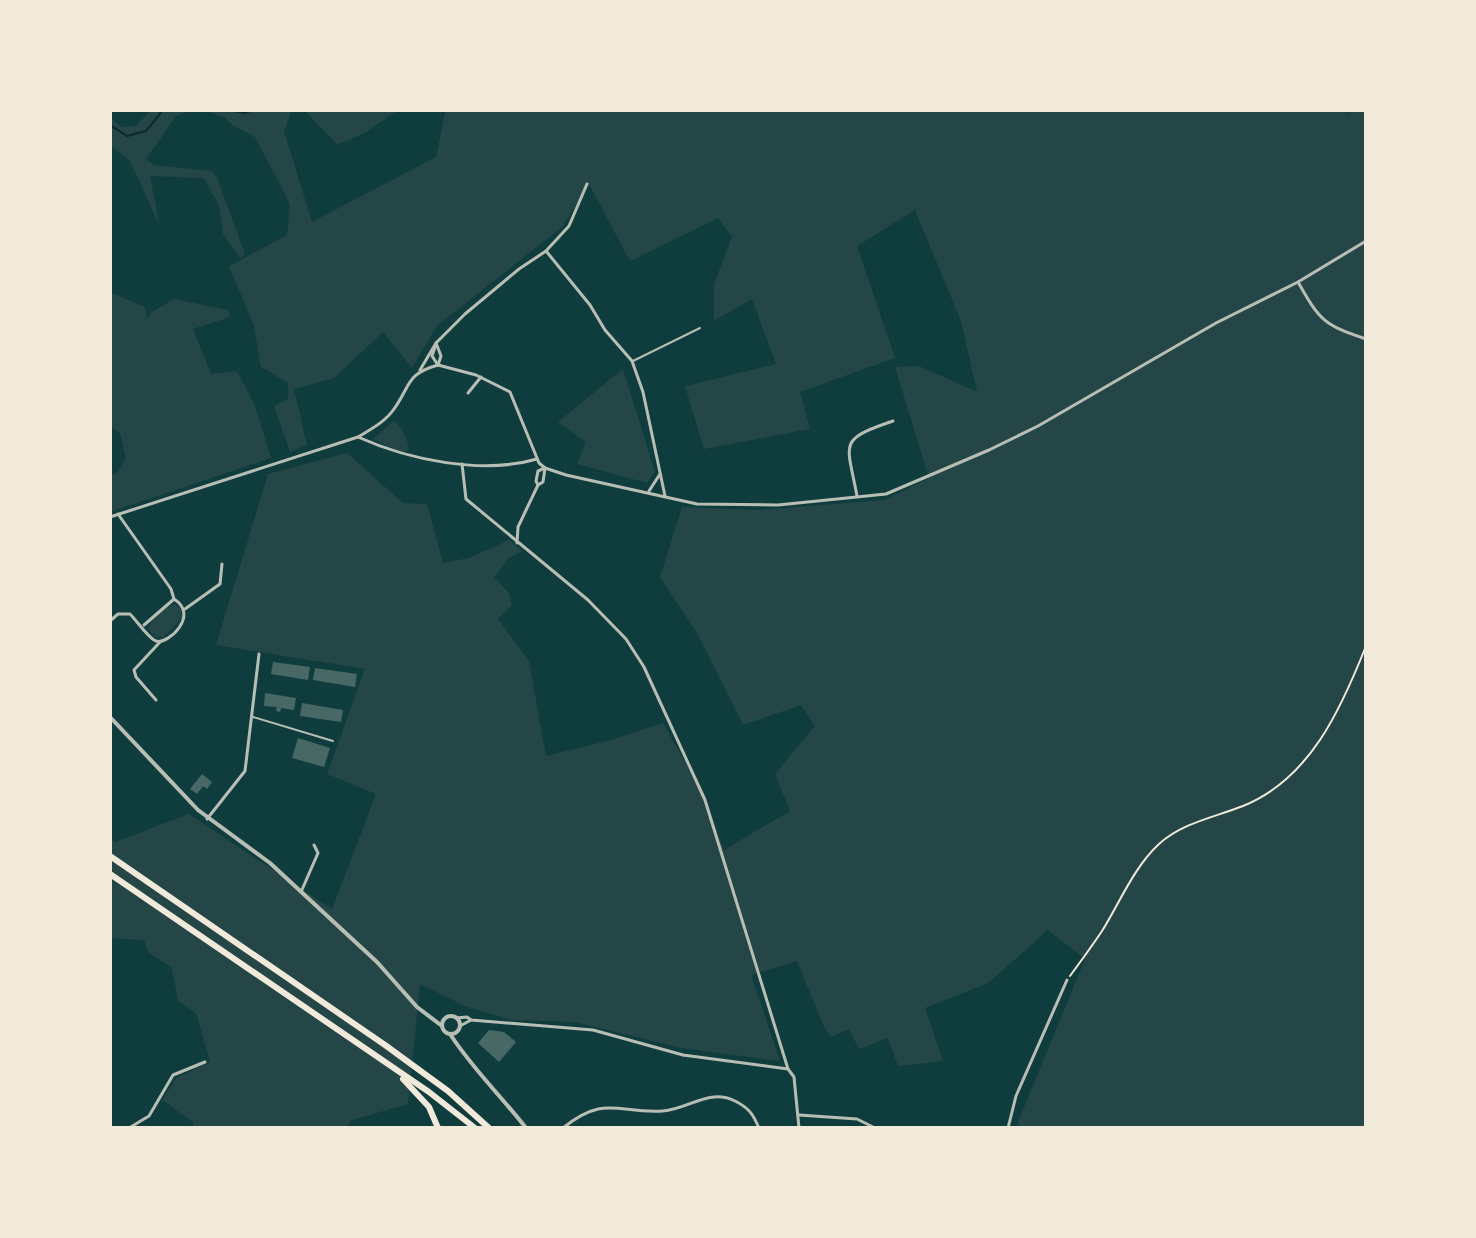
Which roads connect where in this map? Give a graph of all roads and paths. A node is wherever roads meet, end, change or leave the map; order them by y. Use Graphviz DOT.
graph roads {
  1 [pos="587,184"];
  2 [pos="1366,241"];
  3 [pos="546,251"];
  4 [pos="1298,282"];
  5 [pos="700,328"];
  6 [pos="1366,339"];
  7 [pos="436,343"];
  8 [pos="632,361"];
  9 [pos="438,365"];
  10 [pos="420,370"];
  11 [pos="481,377"];
  12 [pos="468,393"];
  13 [pos="893,421"];
  14 [pos="358,437"];
  15 [pos="537,459"];
  16 [pos="462,464"];
  17 [pos="545,468"];
  18 [pos="660,474"];
  19 [pos="648,492"];
  20 [pos="665,496"];
  21 [pos="857,496"];
  22 [pos="118,514"];
  23 [pos="110,517"];
  24 [pos="517,543"];
  25 [pos="222,564"];
  26 [pos="174,599"];
  27 [pos="185,609"];
  28 [pos="110,621"];
  29 [pos="143,626"];
  30 [pos="160,642"];
  31 [pos="1366,646"];
  32 [pos="259,654"];
  33 [pos="156,700"];
  34 [pos="110,717"];
  35 [pos="252,717"];
  36 [pos="333,741"];
  37 [pos="207,819"];
  38 [pos="314,845"];
  39 [pos="110,855"];
  40 [pos="110,874"];
  41 [pos="301,892"];
  42 [pos="1067,980"];
  43 [pos="432,1015"];
  44 [pos="448,1017"];
  45 [pos="456,1018"];
  46 [pos="471,1020"];
  47 [pos="442,1026"];
  48 [pos="459,1028"];
  49 [pos="339,1031"];
  50 [pos="450,1034"];
  51 [pos="458,1047"];
  52 [pos="205,1062"];
  53 [pos="788,1069"];
  54 [pos="799,1115"];
  55 [pos="129,1128"];
  56 [pos="438,1128"];
  57 [pos="475,1128"];
  58 [pos="489,1128"];
  59 [pos="526,1128"];
  60 [pos="563,1128"];
  61 [pos="759,1128"];
  62 [pos="799,1128"];
  63 [pos="875,1128"];
  64 [pos="1008,1128"];
  1 -- 3 [label="street"];
  2 -- 4 [label="street"];
  3 -- 7 [label="street"];
  3 -- 8 [label="street"];
  4 -- 6 [label="street"];
  4 -- 21 [label="street"];
  5 -- 8 [label="lane"];
  7 -- 9 [label="street"];
  7 -- 9 [label="street"];
  7 -- 10 [label="street"];
  8 -- 18 [label="street"];
  9 -- 10 [label="street"];
  9 -- 11 [label="street"];
  10 -- 14 [label="street"];
  11 -- 12 [label="street"];
  11 -- 15 [label="street"];
  13 -- 21 [label="street"];
  14 -- 16 [label="street"];
  14 -- 22 [label="street"];
  15 -- 16 [label="street"];
  15 -- 17 [label="street"];
  16 -- 24 [label="street"];
  17 -- 19 [label="street"];
  17 -- 24 [label="street"];
  18 -- 19 [label="street"];
  18 -- 20 [label="street"];
  19 -- 20 [label="street"];
  20 -- 21 [label="street"];
  22 -- 23 [label="street"];
  22 -- 26 [label="street"];
  24 -- 53 [label="street"];
  25 -- 27 [label="street"];
  26 -- 27 [label="street"];
  26 -- 29 [label="street"];
  27 -- 30 [label="street"];
  28 -- 29 [label="street"];
  29 -- 30 [label="street"];
  30 -- 33 [label="street"];
  31 -- 42 [label="path"];
  32 -- 35 [label="street"];
  34 -- 37 [label="street"];
  35 -- 36 [label="lane"];
  35 -- 37 [label="street"];
  37 -- 41 [label="street"];
  38 -- 41 [label="street"];
  39 -- 58 [label="highway"];
  40 -- 49 [label="highway"];
  41 -- 43 [label="street"];
  42 -- 64 [label="street"];
  43 -- 44 [label="street"];
  43 -- 47 [label="street"];
  44 -- 45 [label="street"];
  44 -- 47 [label="street"];
  45 -- 46 [label="street"];
  45 -- 48 [label="street"];
  46 -- 48 [label="street"];
  46 -- 53 [label="street"];
  47 -- 50 [label="street"];
  48 -- 50 [label="street"];
  48 -- 51 [label="street"];
  49 -- 56 [label="highway"];
  49 -- 57 [label="highway"];
  50 -- 51 [label="street"];
  51 -- 59 [label="street"];
  52 -- 55 [label="street"];
  53 -- 54 [label="street"];
  54 -- 62 [label="street"];
  54 -- 63 [label="street"];
  60 -- 61 [label="street"];
}
